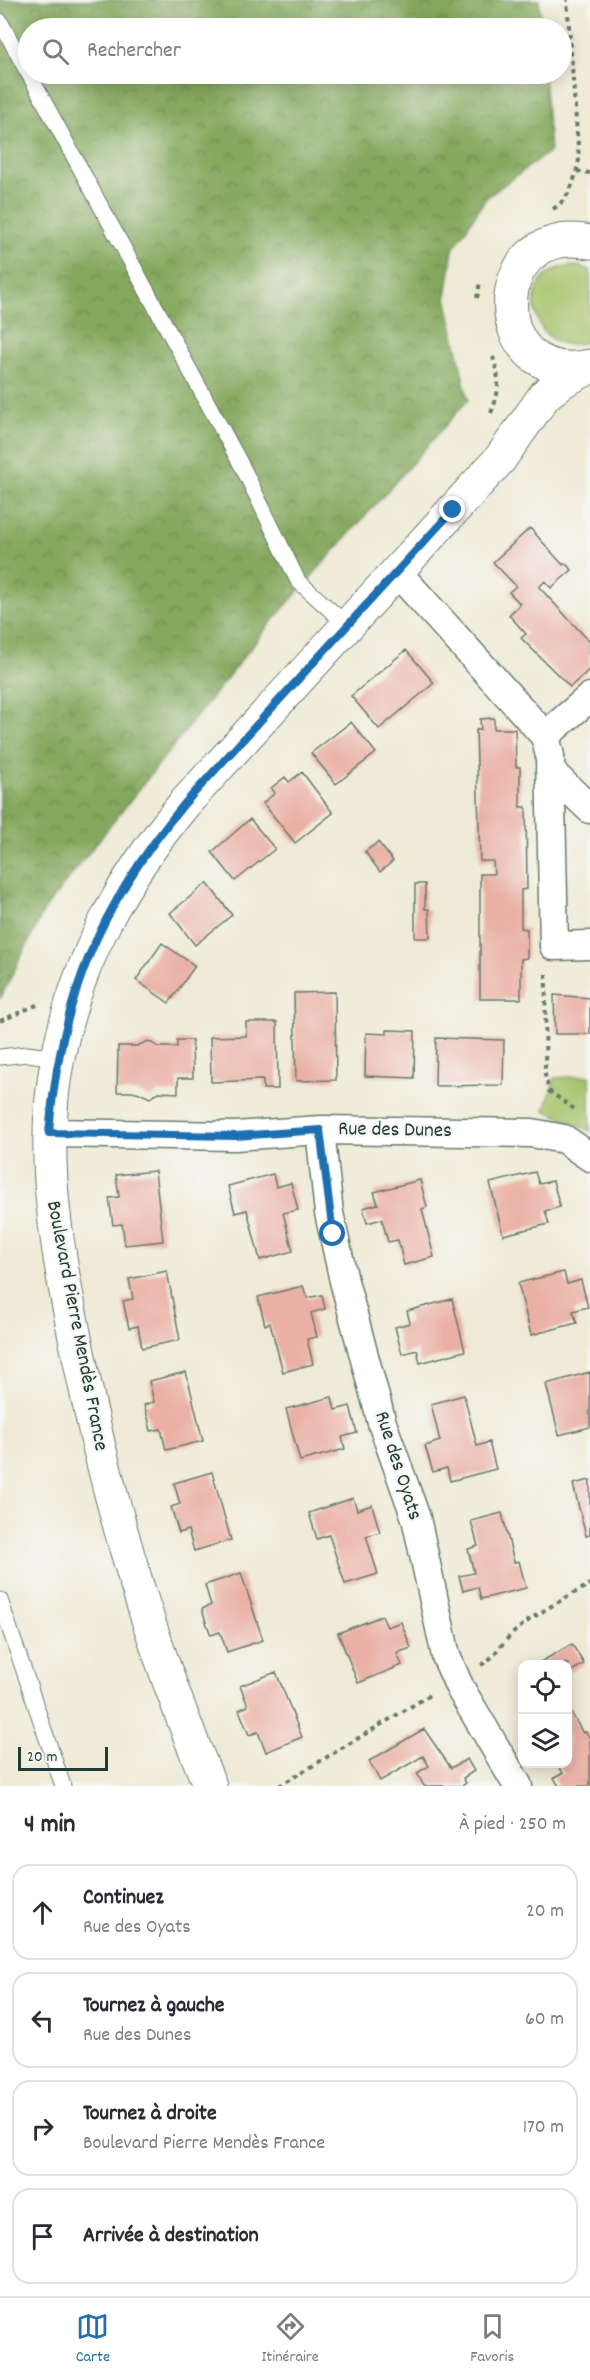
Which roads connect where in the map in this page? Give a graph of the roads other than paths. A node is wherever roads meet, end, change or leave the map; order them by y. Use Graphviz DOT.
graph roads {
  1 [pos="0,21"];
  2 [pos="18,53"];
  3 [pos="35,84"];
  4 [pos="590,217"];
  5 [pos="578,241"];
  6 [pos="525,347"];
  7 [pos="590,367"];
  8 [pos="517,434"];
  9 [pos="396,571"];
  10 [pos="347,625"];
  11 [pos="590,696"];
  12 [pos="545,736"];
  13 [pos="550,771"];
  14 [pos="590,809"];
  15 [pos="590,945"];
  16 [pos="42,1056"];
  17 [pos="0,1057"];
  18 [pos="320,1130"];
  19 [pos="49,1133"];
  20 [pos="590,1157"];
  21 [pos="0,1600"];
  22 [pos="63,1786"];
  23 [pos="210,1786"];
  24 [pos="518,1786"];
  1 -- 2 [label="lane"];
  3 -- 10 [label="lane"];
  4 -- 5 [label="street"];
  5 -- 6 [label="street"];
  6 -- 7 [label="street"];
  6 -- 8 [label="street, Boulevard Pierre Mendès France"];
  7 -- 8 [label="street, Boulevard Pierre Mendès France"];
  8 -- 9 [label="street, Boulevard Pierre Mendès France"];
  9 -- 10 [label="street, Boulevard Pierre Mendès France"];
  9 -- 12 [label="street"];
  10 -- 16 [label="street, Boulevard Pierre Mendès France"];
  11 -- 12 [label="street"];
  12 -- 13 [label="street"];
  13 -- 14 [label="street"];
  13 -- 15 [label="street"];
  16 -- 17 [label="lane"];
  16 -- 19 [label="street, Boulevard Pierre Mendès France"];
  18 -- 19 [label="street, Rue des Dunes"];
  18 -- 20 [label="street, Rue des Dunes"];
  18 -- 24 [label="street, Rue des Oyats"];
  19 -- 23 [label="street, Boulevard Pierre Mendès France"];
  21 -- 22 [label="lane"];
}
